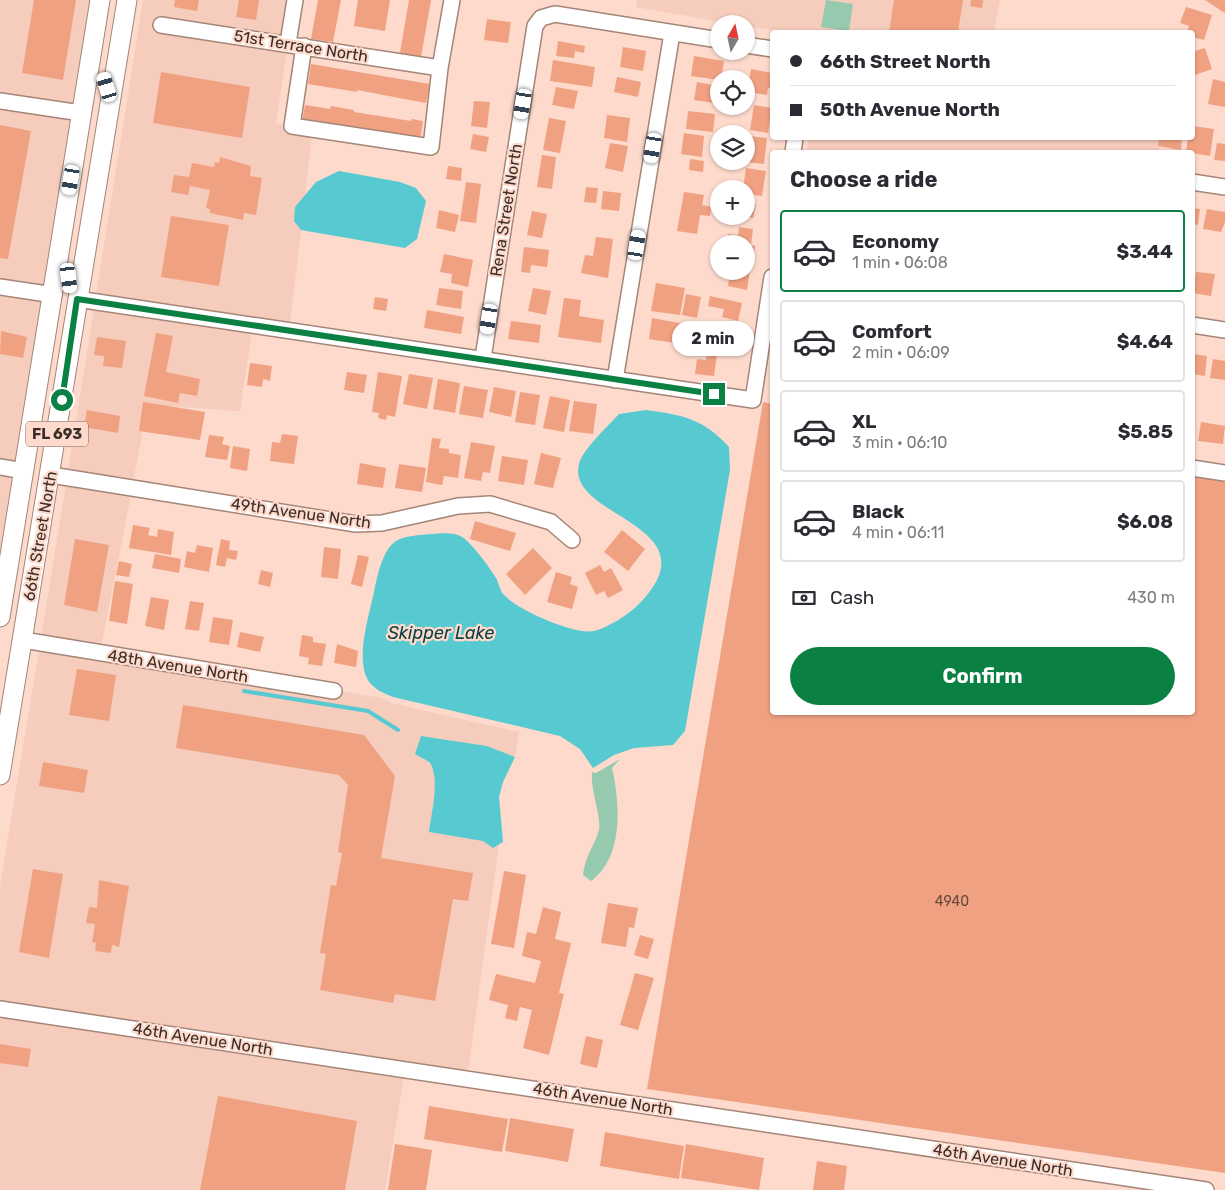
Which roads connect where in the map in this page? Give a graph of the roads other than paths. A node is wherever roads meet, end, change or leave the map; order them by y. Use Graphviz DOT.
graph roads {
  1 [pos="100,0"];
  2 [pos="115,0"];
  3 [pos="127,0"];
  4 [pos="295,0"];
  5 [pos="452,0"];
  6 [pos="161,25"];
  7 [pos="672,33"];
  8 [pos="710,39"];
  9 [pos="288,43"];
  10 [pos="304,46"];
  11 [pos="755,46"];
  12 [pos="770,49"];
  13 [pos="440,68"];
  14 [pos="111,99"];
  15 [pos="0,101"];
  16 [pos="81,113"];
  17 [pos="74,164"];
  18 [pos="1195,182"];
  19 [pos="1225,187"];
  20 [pos="0,287"];
  21 [pos="54,295"];
  22 [pos="77,299"];
  23 [pos="770,309"];
  24 [pos="1195,325"];
  25 [pos="1225,330"];
  26 [pos="482,358"];
  27 [pos="615,380"];
  28 [pos="62,400"];
  29 [pos="0,467"];
  30 [pos="1195,468"];
  31 [pos="24,471"];
  32 [pos="1225,473"];
  33 [pos="51,475"];
  34 [pos="14,533"];
  35 [pos="572,540"];
  36 [pos="4,562"];
  37 [pos="0,617"];
  38 [pos="23,640"];
  39 [pos="334,691"];
  40 [pos="0,775"];
  41 [pos="0,1009"];
  42 [pos="1206,1190"];
  1 -- 16 [label="main road, 66th Street North / FL 693"];
  2 -- 14 [label="main road"];
  3 -- 14 [label="main road, 66th Street North / FL 693"];
  4 -- 9 [label="street"];
  5 -- 13 [label="street"];
  6 -- 9 [label="street, 51st Terrace North"];
  7 -- 8 [label="street"];
  7 -- 26 [label="street, Rena Street North"];
  7 -- 27 [label="street"];
  9 -- 10 [label="street, 51st Terrace North"];
  10 -- 13 [label="street, 51st Terrace North"];
  10 -- 13 [label="street"];
  11 -- 12 [label="street"];
  14 -- 22 [label="main road, 66th Street North / FL 693"];
  15 -- 16 [label="street"];
  16 -- 17 [label="main road, 66th Street North / FL 693"];
  17 -- 21 [label="main road, 66th Street North / FL 693"];
  17 -- 22 [label="main road"];
  18 -- 19 [label="street"];
  20 -- 21 [label="street"];
  21 -- 28 [label="main road"];
  21 -- 31 [label="main road, 66th Street North / FL 693"];
  22 -- 26 [label="street"];
  22 -- 28 [label="main road, 66th Street North / FL 693"];
  23 -- 27 [label="street"];
  24 -- 25 [label="street"];
  26 -- 27 [label="street"];
  28 -- 33 [label="main road, 66th Street North / FL 693"];
  29 -- 31 [label="street"];
  30 -- 32 [label="street"];
  31 -- 34 [label="main road, 66th Street North / FL 693"];
  33 -- 35 [label="street, 49th Avenue North"];
  33 -- 38 [label="main road, 66th Street North / FL 693"];
  34 -- 36 [label="main road, 66th Street North / FL 693"];
  34 -- 38 [label="main road"];
  36 -- 37 [label="main road, 66th Street North / FL 693"];
  38 -- 39 [label="street, 48th Avenue North"];
  38 -- 40 [label="main road, 66th Street North / FL 693"];
  41 -- 42 [label="street, 46th Avenue North"];
}
